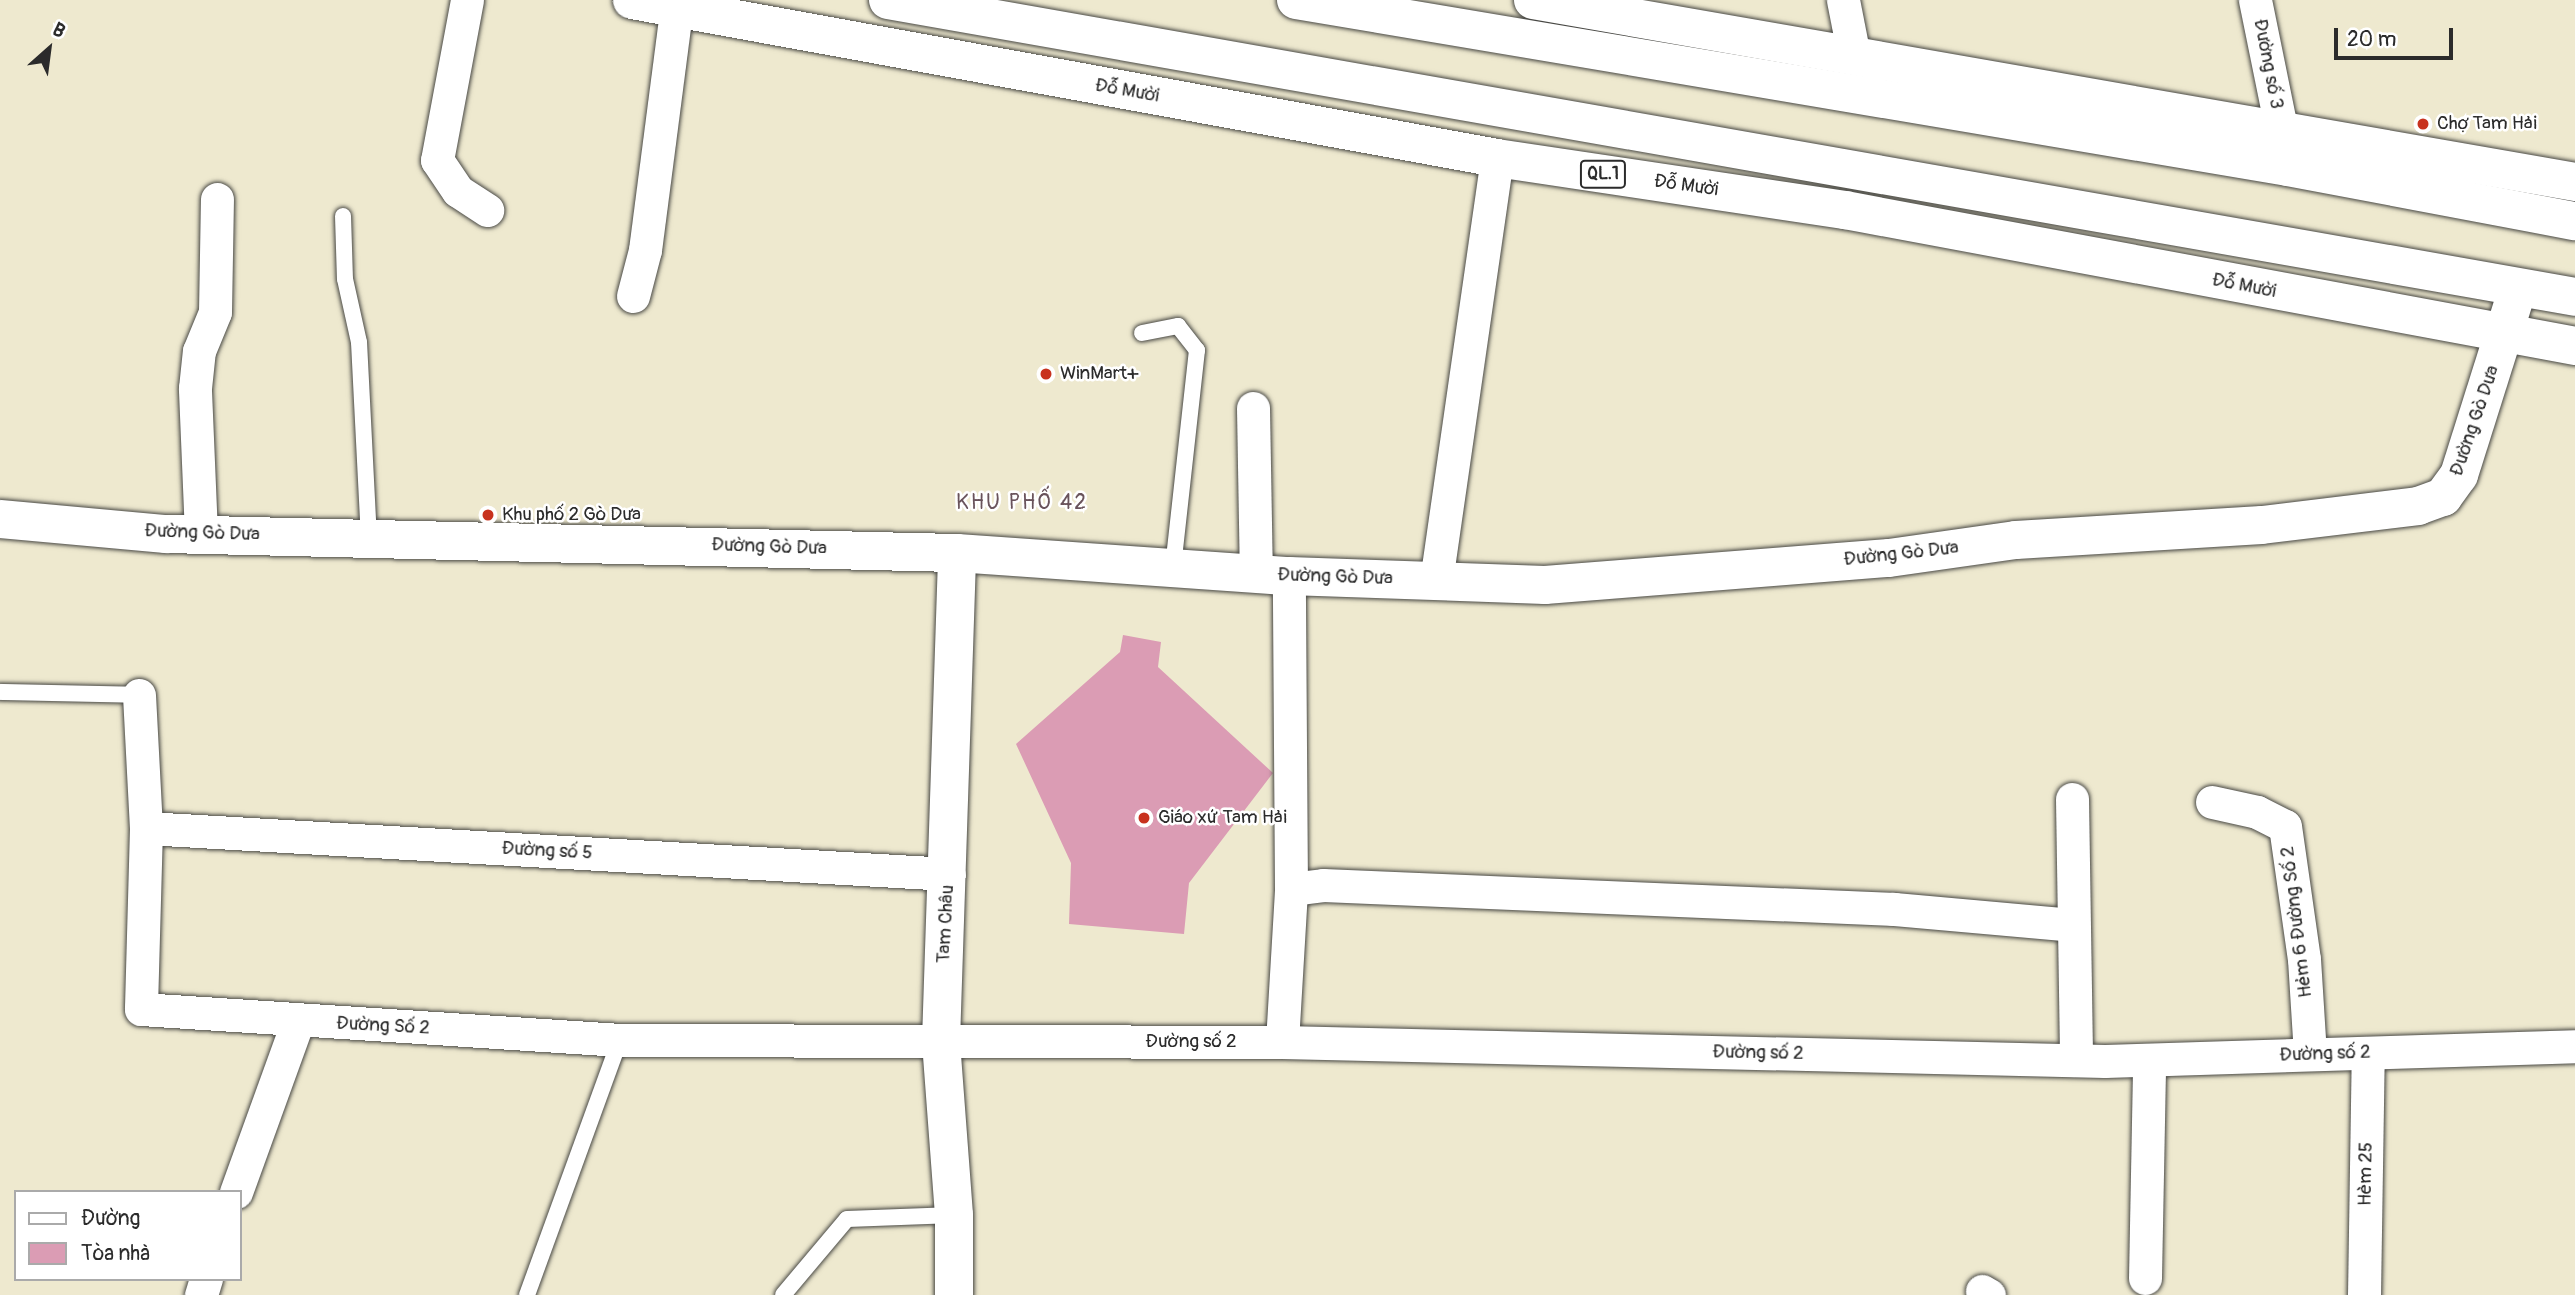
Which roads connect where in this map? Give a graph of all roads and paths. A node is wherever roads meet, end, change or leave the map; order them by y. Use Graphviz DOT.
graph roads {
  1 [pos="467,0"];
  2 [pos="632,0"];
  3 [pos="888,0"];
  4 [pos="1296,0"];
  5 [pos="1533,0"];
  6 [pos="1843,0"];
  7 [pos="2255,0"];
  8 [pos="1359,5"];
  9 [pos="676,10"];
  10 [pos="1854,56"];
  11 [pos="2281,128"];
  12 [pos="1497,158"];
  13 [pos="1904,181"];
  14 [pos="2575,182"];
  15 [pos="217,199"];
  16 [pos="487,210"];
  17 [pos="1845,210"];
  18 [pos="343,216"];
  19 [pos="2575,221"];
  20 [pos="2518,288"];
  21 [pos="633,296"];
  22 [pos="2575,298"];
  23 [pos="1142,333"];
  24 [pos="2503,334"];
  25 [pos="2575,346"];
  26 [pos="1253,408"];
  27 [pos="0,519"];
  28 [pos="201,534"];
  29 [pos="369,537"];
  30 [pos="957,553"];
  31 [pos="1174,569"];
  32 [pos="1273,575"];
  33 [pos="1436,581"];
  34 [pos="0,692"];
  35 [pos="139,695"];
  36 [pos="2072,799"];
  37 [pos="2212,802"];
  38 [pos="146,828"];
  39 [pos="949,874"];
  40 [pos="1291,889"];
  41 [pos="2071,925"];
  42 [pos="298,1021"];
  43 [pos="620,1040"];
  44 [pos="941,1041"];
  45 [pos="1282,1042"];
  46 [pos="2575,1046"];
  47 [pos="2368,1053"];
  48 [pos="2310,1054"];
  49 [pos="2076,1060"];
  50 [pos="2149,1060"];
  51 [pos="237,1190"];
  52 [pos="954,1215"];
  53 [pos="2145,1278"];
  54 [pos="527,1295"];
  55 [pos="783,1295"];
  56 [pos="954,1295"];
  57 [pos="2364,1295"];
  1 -- 16 [label="street"];
  2 -- 9 [label="main road, Đỗ Mười / QL.1"];
  3 -- 13 [label="main road, QL.1"];
  4 -- 8 [label="main road"];
  5 -- 10 [label="main road"];
  6 -- 10 [label="street"];
  7 -- 11 [label="street, Đường số 3"];
  8 -- 19 [label="main road"];
  9 -- 12 [label="main road, Đỗ Mười / QL.1"];
  9 -- 21 [label="street"];
  10 -- 11 [label="main road"];
  11 -- 14 [label="main road"];
  12 -- 17 [label="main road, Đỗ Mười / QL.1"];
  12 -- 33 [label="street"];
  13 -- 17 [label="main road"];
  13 -- 20 [label="main road, QL.1"];
  15 -- 28 [label="street"];
  17 -- 24 [label="main road, Đỗ Mười / QL.1"];
  18 -- 29 [label="lane"];
  20 -- 22 [label="main road, QL.1"];
  20 -- 24 [label="main road, Đường Gò Dưa"];
  23 -- 31 [label="lane"];
  24 -- 25 [label="main road, Đỗ Mười / QL.1"];
  24 -- 33 [label="main road, Đường Gò Dưa"];
  26 -- 32 [label="street"];
  27 -- 28 [label="main road, Đường Gò Dưa"];
  28 -- 29 [label="main road, Đường Gò Dưa"];
  29 -- 30 [label="main road, Đường Gò Dưa"];
  30 -- 31 [label="main road, Đường Gò Dưa"];
  30 -- 39 [label="main road, Tam Châu"];
  31 -- 32 [label="main road, Đường Gò Dưa"];
  32 -- 33 [label="main road, Đường Gò Dưa"];
  32 -- 40 [label="street"];
  34 -- 35 [label="lane"];
  35 -- 38 [label="street, Đường Số 2"];
  36 -- 41 [label="street"];
  37 -- 48 [label="street, Hẻm 6 Đường Số 2"];
  38 -- 39 [label="street, Đường số 5"];
  38 -- 42 [label="street, Đường Số 2"];
  39 -- 44 [label="main road, Tam Châu"];
  40 -- 41 [label="street"];
  40 -- 45 [label="street"];
  41 -- 49 [label="street"];
  42 -- 43 [label="street, Đường Số 2"];
  42 -- 51 [label="street"];
  43 -- 44 [label="street, Đường Số 2"];
  43 -- 54 [label="lane"];
  44 -- 45 [label="street, Đường số 2"];
  44 -- 52 [label="main road, Tam Châu"];
  45 -- 49 [label="street, Đường số 2"];
  46 -- 47 [label="street, Đường số 2"];
  47 -- 48 [label="street, Đường số 2"];
  47 -- 57 [label="street, Hèm 25"];
  48 -- 50 [label="street, Đường số 2"];
  49 -- 50 [label="street, Đường số 2"];
  50 -- 53 [label="street"];
  52 -- 55 [label="lane"];
  52 -- 56 [label="main road, Tam Châu"];
}
